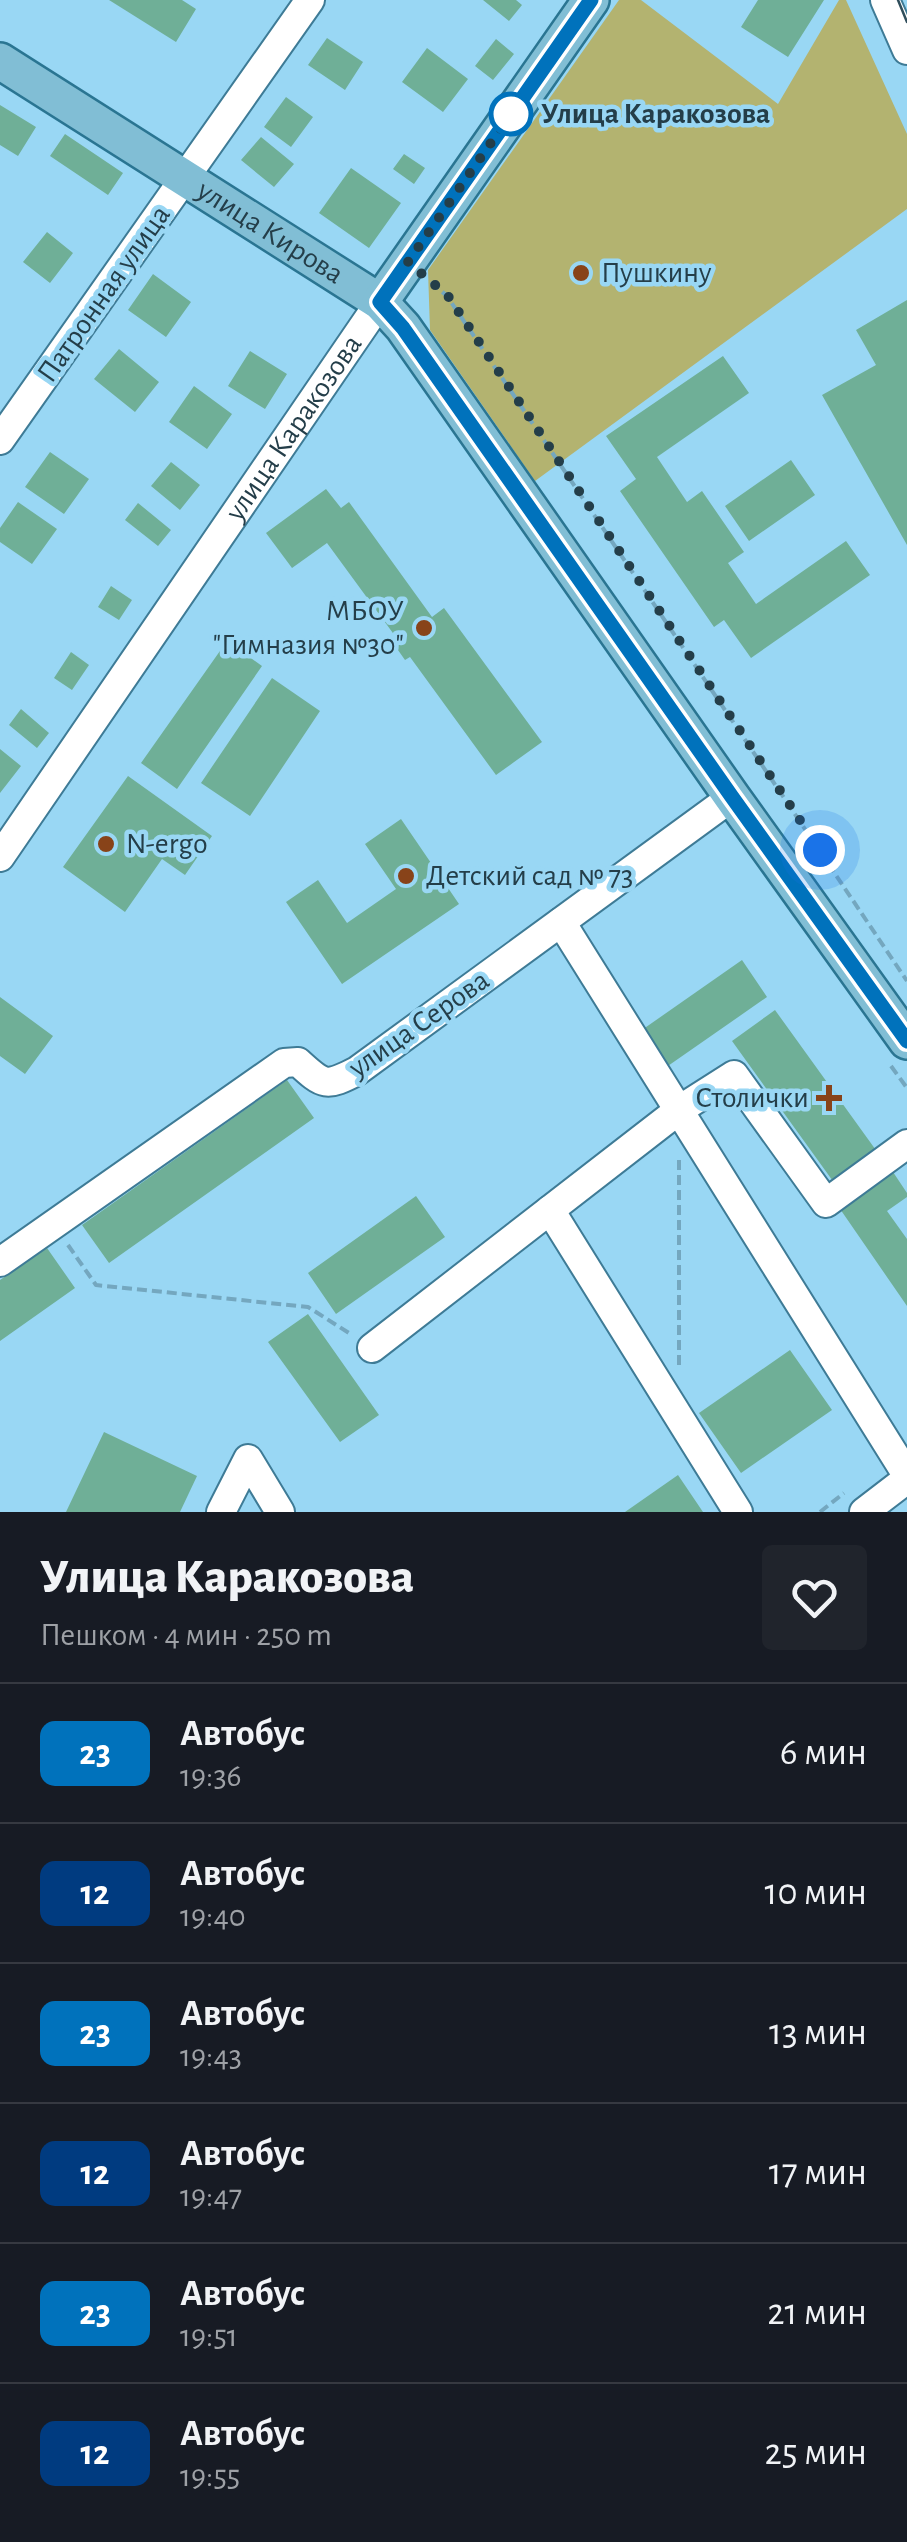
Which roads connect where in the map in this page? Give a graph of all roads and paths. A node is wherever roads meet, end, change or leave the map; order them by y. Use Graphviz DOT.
graph roads {
  1 [pos="310,0"];
  2 [pos="591,0"];
  3 [pos="885,0"];
  4 [pos="907,50"];
  5 [pos="0,60"];
  6 [pos="186,178"];
  7 [pos="408,262"];
  8 [pos="380,302"];
  9 [pos="0,440"];
  10 [pos="732,797"];
  11 [pos="0,856"];
  12 [pos="561,922"];
  13 [pos="907,981"];
  14 [pos="895,1049"];
  15 [pos="907,1088"];
  16 [pos="679,1110"];
  17 [pos="907,1144"];
  18 [pos="550,1210"];
  19 [pos="54,1225"];
  20 [pos="0,1262"];
  21 [pos="372,1348"];
  22 [pos="680,1418"];
  23 [pos="907,1477"];
  24 [pos="222,1512"];
  25 [pos="280,1512"];
  26 [pos="738,1512"];
  27 [pos="864,1512"];
  1 -- 6 [label="street, Патронная улица"];
  2 -- 7 [label="main road, улица Каракозова"];
  3 -- 4 [label="street"];
  5 -- 6 [label="main road, улица Кирова"];
  6 -- 8 [label="main road, улица Кирова"];
  6 -- 9 [label="street, Патронная улица"];
  7 -- 8 [label="main road, улица Каракозова"];
  7 -- 13 [label="path"];
  8 -- 10 [label="main road, улица Кирова"];
  8 -- 11 [label="street, улица Каракозова"];
  10 -- 12 [label="street, улица Серова"];
  10 -- 14 [label="main road, улица Кирова"];
  12 -- 16 [label="street"];
  12 -- 19 [label="street, улица Серова"];
  14 -- 15 [label="path"];
  16 -- 17 [label="street"];
  16 -- 18 [label="street"];
  16 -- 22 [label="path"];
  16 -- 23 [label="street"];
  18 -- 21 [label="street"];
  18 -- 22 [label="street"];
  19 -- 20 [label="street, улица Серова"];
  19 -- 21 [label="path"];
  22 -- 26 [label="street"];
  23 -- 27 [label="street"];
  24 -- 25 [label="street"];
}
